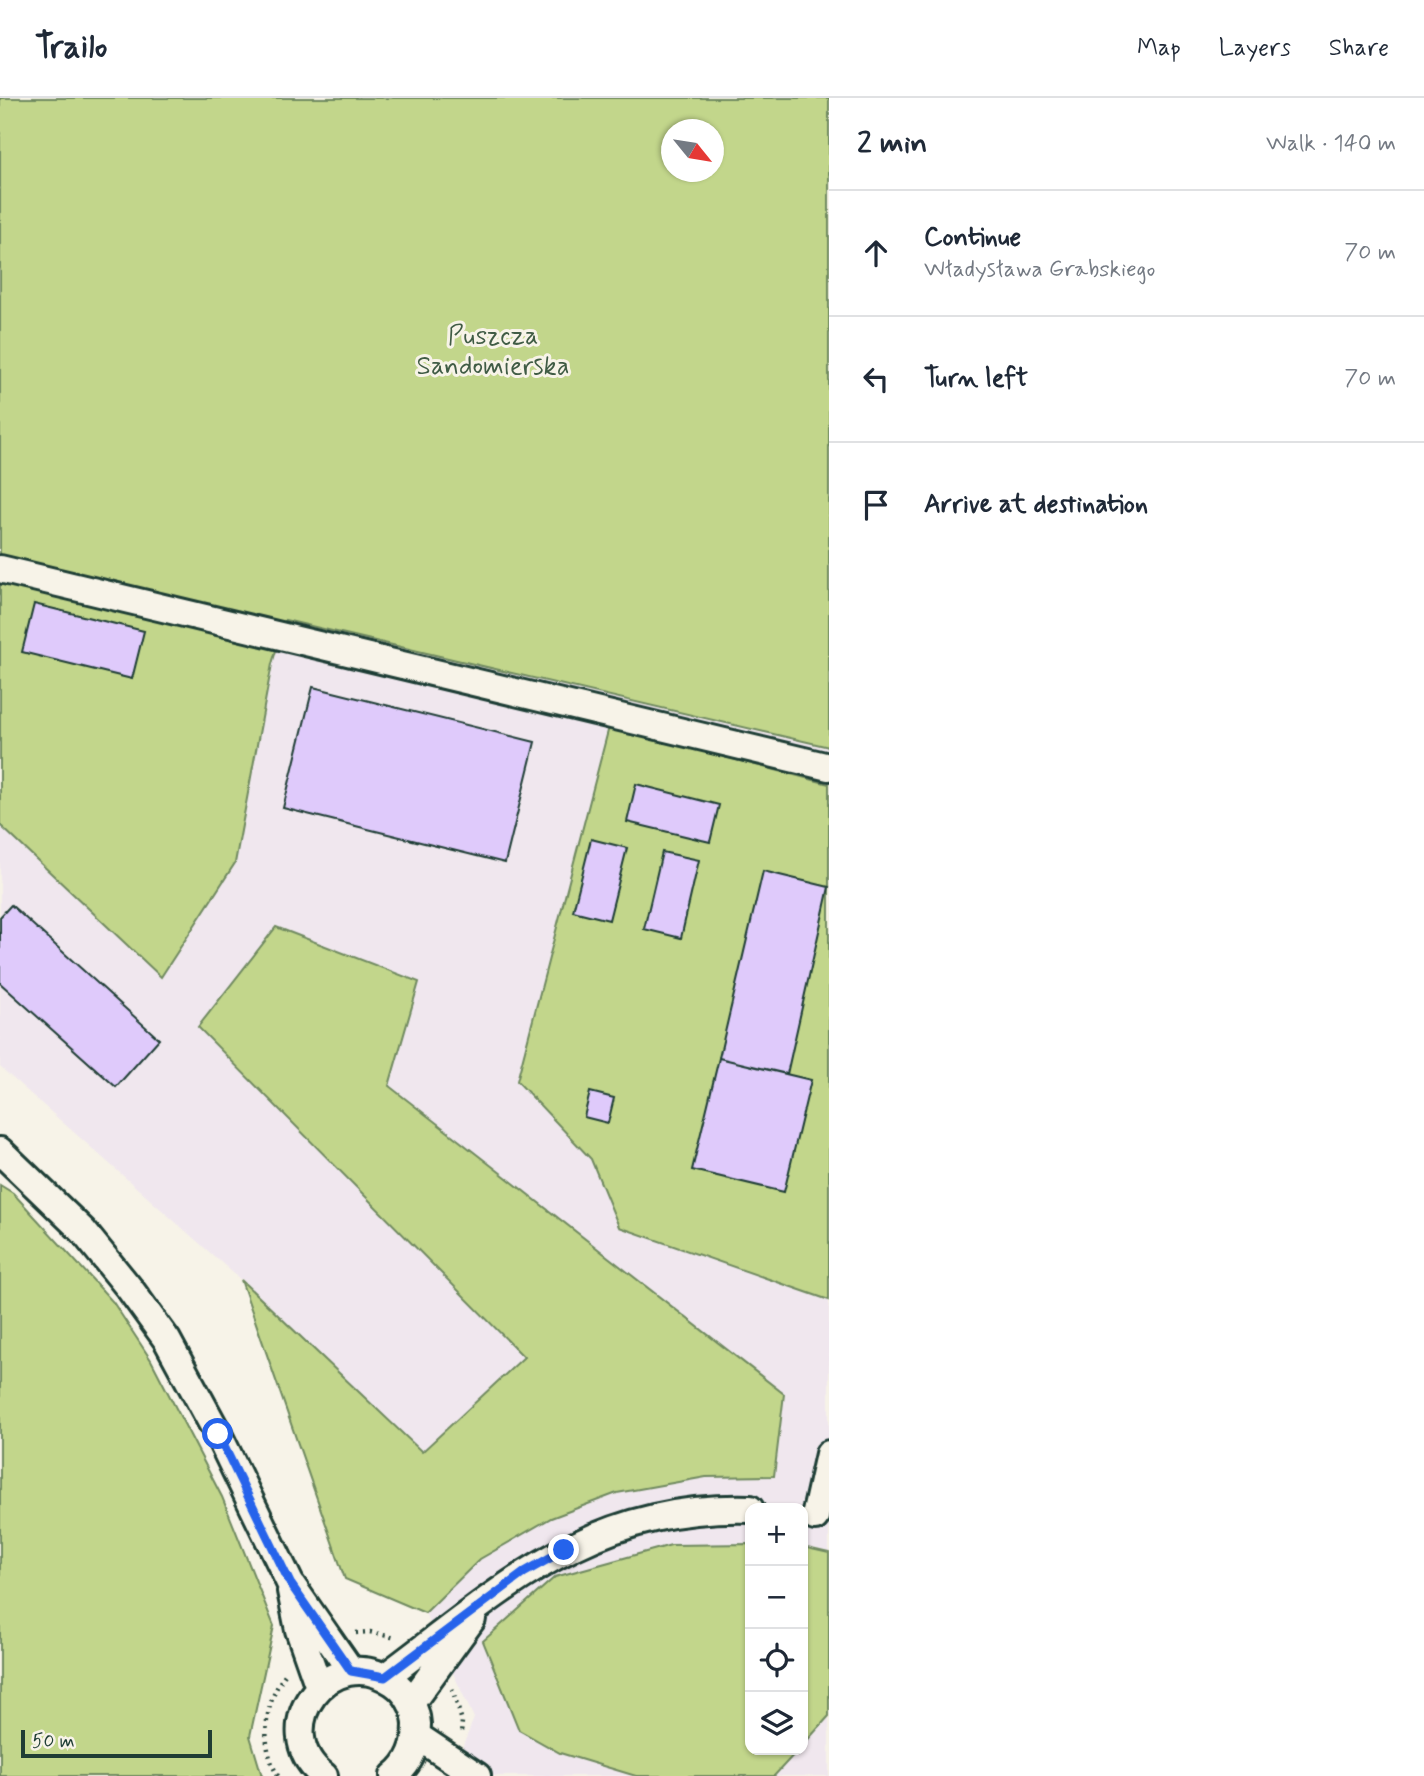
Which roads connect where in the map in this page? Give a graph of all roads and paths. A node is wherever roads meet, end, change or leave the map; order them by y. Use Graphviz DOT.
graph roads {
  1 [pos="0,569"];
  2 [pos="829,767"];
  3 [pos="0,1151"];
  4 [pos="829,1454"];
  5 [pos="745,1509"];
  6 [pos="816,1517"];
  7 [pos="290,1583"];
  8 [pos="482,1605"];
  9 [pos="351,1671"];
  10 [pos="385,1677"];
  11 [pos="319,1687"];
  12 [pos="411,1703"];
  13 [pos="417,1736"];
  14 [pos="405,1774"];
  15 [pos="324,1776"];
  16 [pos="477,1776"];
  1 -- 2 [label="street"];
  3 -- 7 [label="street"];
  4 -- 6 [label="street"];
  5 -- 8 [label="street"];
  7 -- 9 [label="street"];
  7 -- 11 [label="street"];
  8 -- 10 [label="street"];
  8 -- 12 [label="street"];
  9 -- 10 [label="street"];
  9 -- 11 [label="street"];
  10 -- 12 [label="street"];
  11 -- 15 [label="street"];
  12 -- 13 [label="street"];
  13 -- 14 [label="street"];
  13 -- 16 [label="street"];
}
